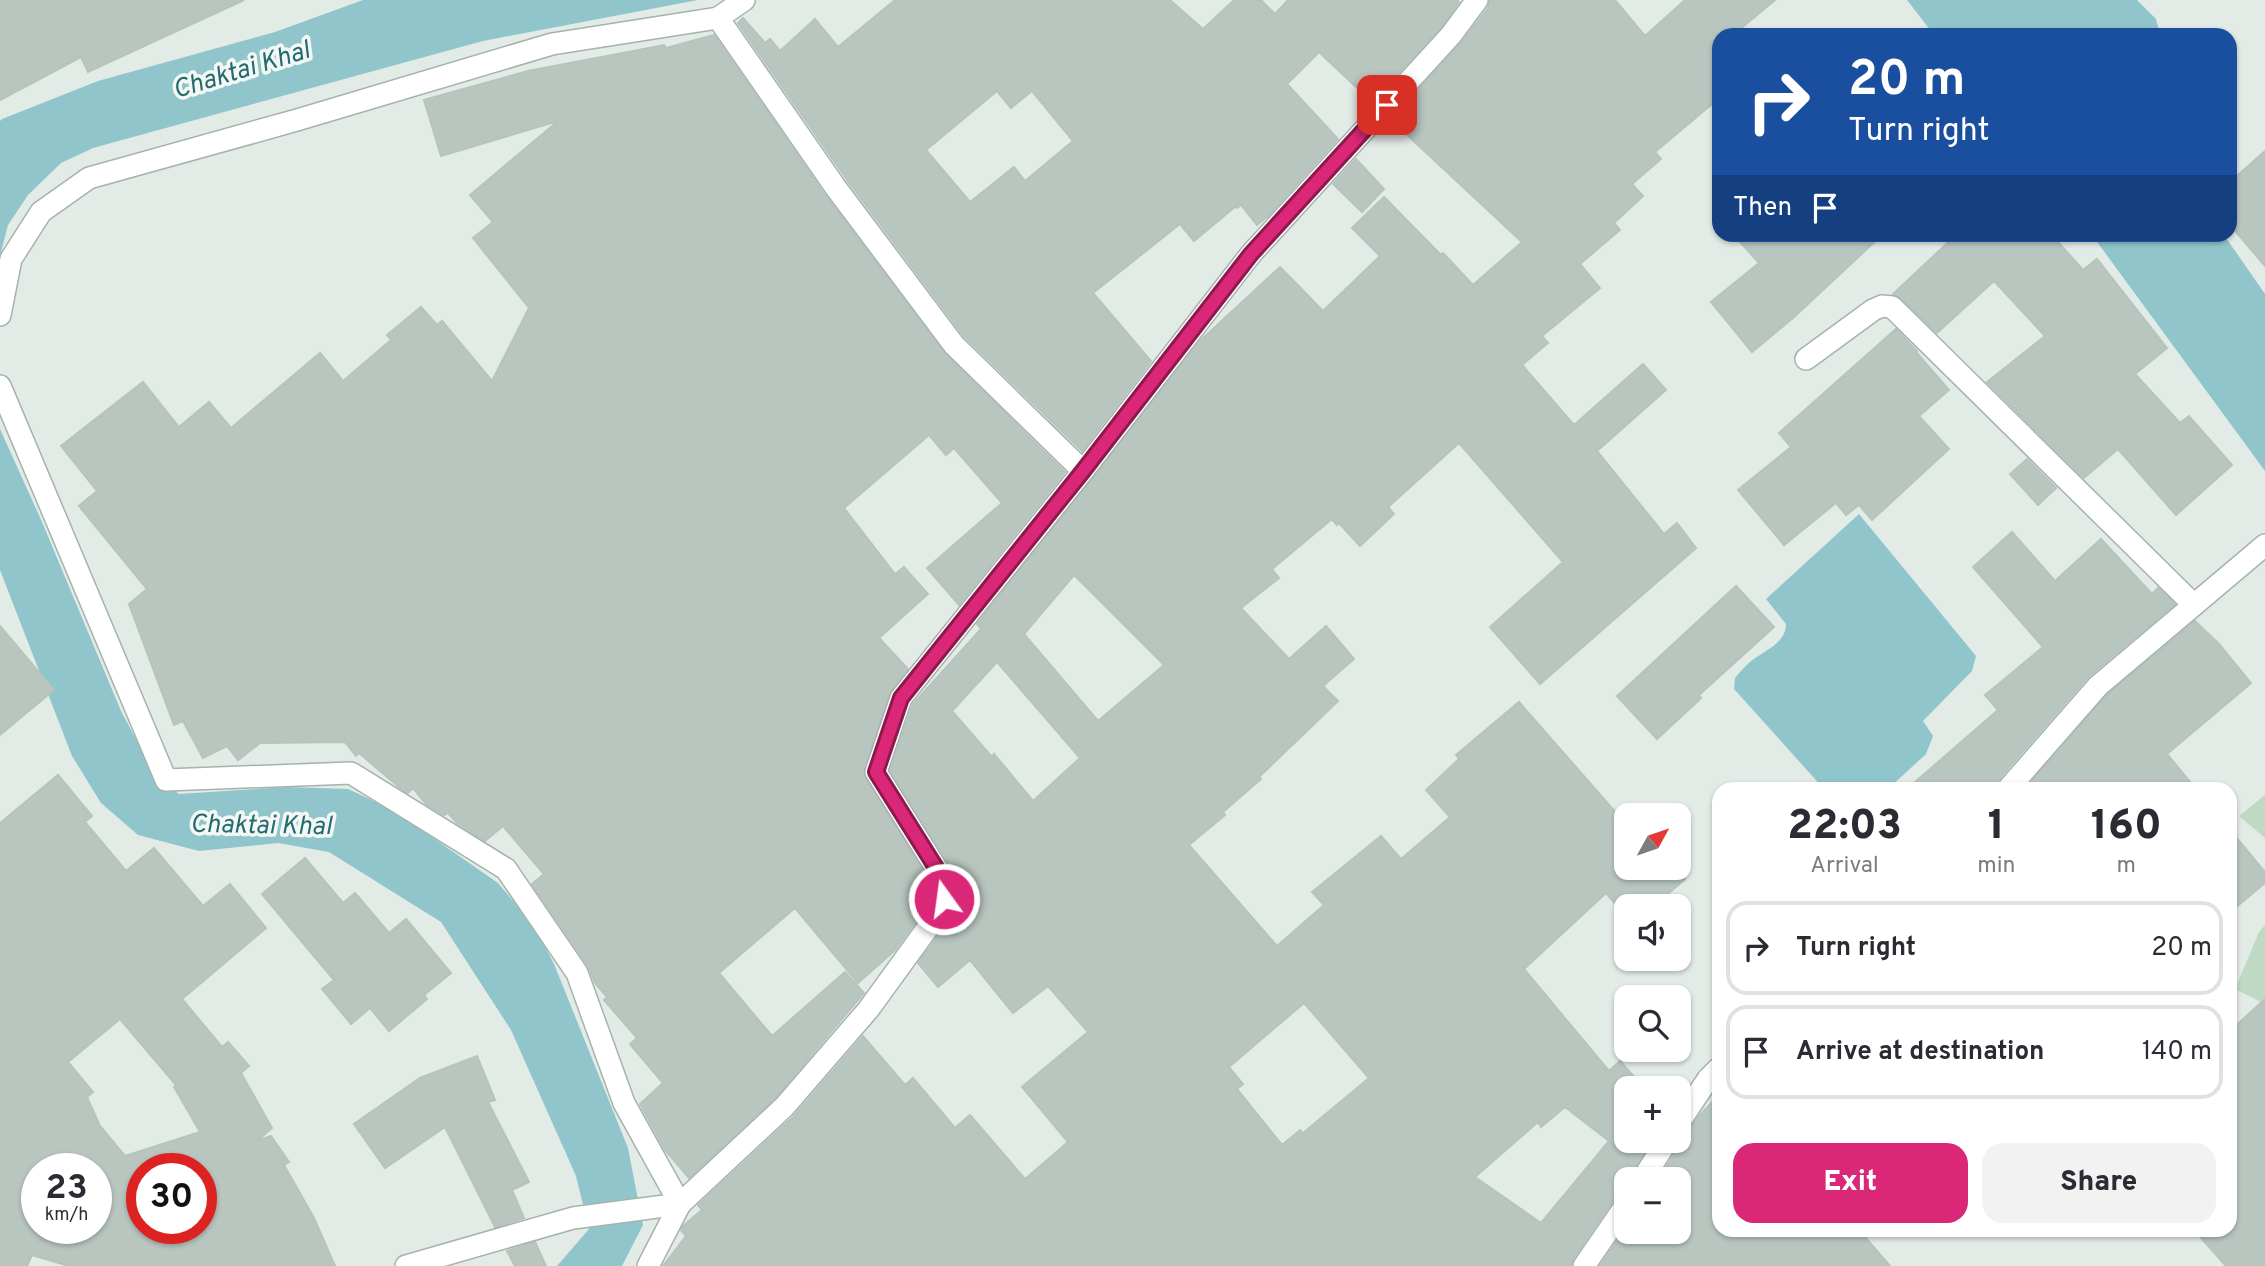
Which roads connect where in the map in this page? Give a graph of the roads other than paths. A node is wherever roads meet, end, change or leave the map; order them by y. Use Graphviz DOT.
graph roads {
  1 [pos="744,0"];
  2 [pos="1477,0"];
  3 [pos="718,19"];
  4 [pos="0,315"];
  5 [pos="1806,359"];
  6 [pos="0,386"];
  7 [pos="1083,471"];
  8 [pos="2265,545"];
  9 [pos="2194,605"];
  10 [pos="2014,782"];
  11 [pos="1712,1074"];
  12 [pos="1691,1104"];
  13 [pos="670,1206"];
  14 [pos="1614,1222"];
  15 [pos="406,1266"];
  16 [pos="648,1266"];
  17 [pos="1584,1266"];
  1 -- 3 [label="street"];
  2 -- 7 [label="street"];
  3 -- 4 [label="street"];
  3 -- 7 [label="street"];
  5 -- 9 [label="street"];
  6 -- 13 [label="street"];
  7 -- 13 [label="street"];
  8 -- 9 [label="street"];
  9 -- 10 [label="street"];
  11 -- 12 [label="street"];
  13 -- 15 [label="street"];
  13 -- 16 [label="street"];
  14 -- 17 [label="street"];
}
